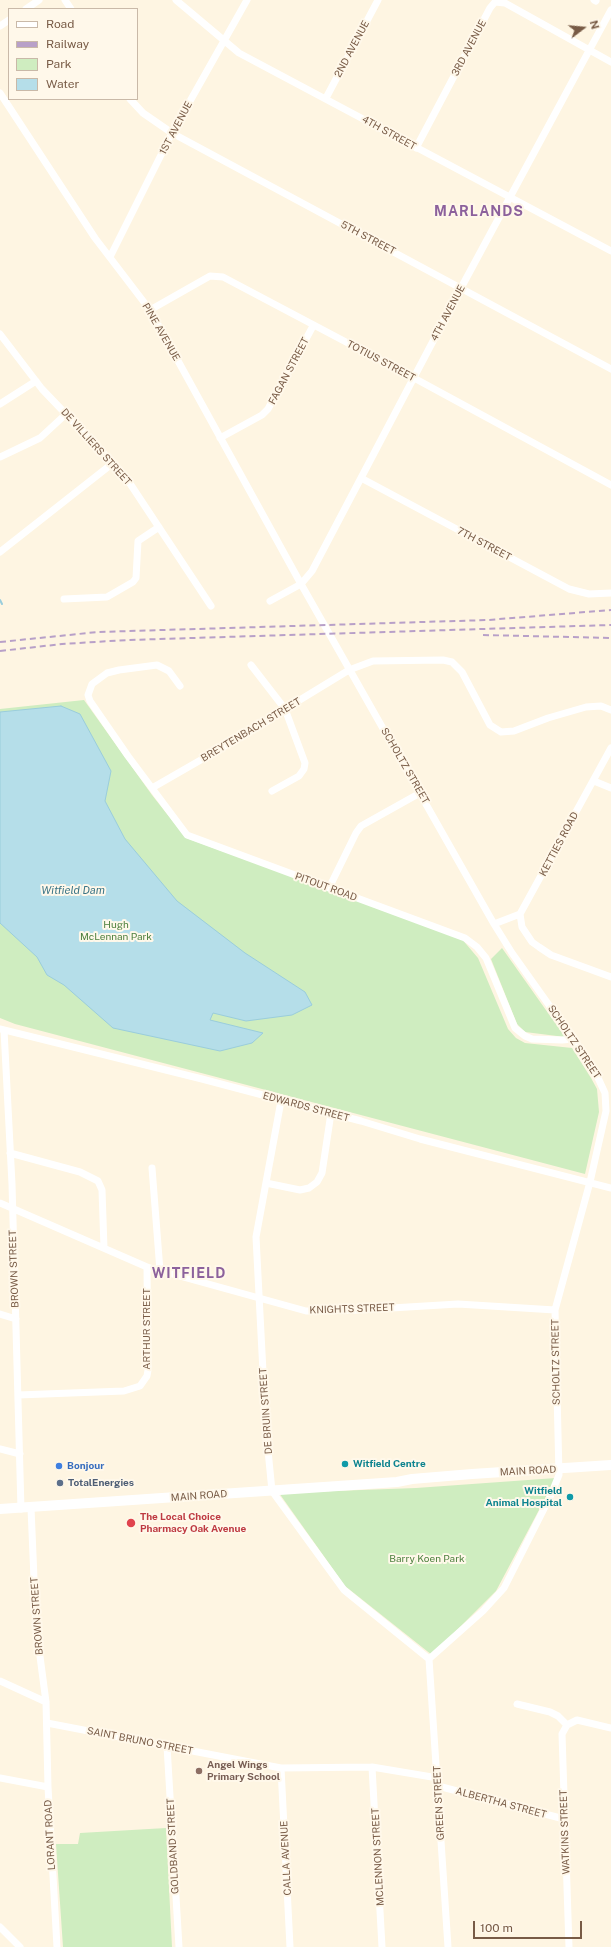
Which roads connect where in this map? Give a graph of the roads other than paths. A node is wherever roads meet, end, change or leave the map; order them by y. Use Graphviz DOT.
graph roads {
  1 [pos="40,0"];
  2 [pos="176,0"];
  3 [pos="246,0"];
  4 [pos="378,0"];
  5 [pos="28,8"];
  6 [pos="611,10"];
  7 [pos="225,41"];
  8 [pos="590,50"];
  9 [pos="611,62"];
  10 [pos="0,93"];
  11 [pos="326,98"];
  12 [pos="131,100"];
  13 [pos="172,134"];
  14 [pos="416,148"];
  15 [pos="511,198"];
  16 [pos="611,251"];
  17 [pos="110,257"];
  18 [pos="461,288"];
  19 [pos="150,310"];
  20 [pos="313,326"];
  21 [pos="0,334"];
  22 [pos="611,369"];
  23 [pos="414,378"];
  24 [pos="36,381"];
  25 [pos="0,404"];
  26 [pos="66,414"];
  27 [pos="220,438"];
  28 [pos="0,456"];
  29 [pos="113,463"];
  30 [pos="361,478"];
  31 [pos="611,485"];
  32 [pos="159,527"];
  33 [pos="0,552"];
  34 [pos="300,584"];
  35 [pos="611,593"];
  36 [pos="64,599"];
  37 [pos="270,601"];
  38 [pos="211,606"];
  39 [pos="252,665"];
  40 [pos="349,670"];
  41 [pos="180,686"];
  42 [pos="285,709"];
  43 [pos="611,710"];
  44 [pos="611,748"];
  45 [pos="594,781"];
  46 [pos="152,788"];
  47 [pos="611,788"];
  48 [pos="272,791"];
  49 [pos="420,793"];
  50 [pos="329,888"];
  51 [pos="520,914"];
  52 [pos="494,924"];
  53 [pos="611,977"];
  54 [pos="2,1029"];
  55 [pos="573,1039"];
  56 [pos="281,1101"];
  57 [pos="331,1113"];
  58 [pos="10,1154"];
  59 [pos="152,1168"];
  60 [pos="266,1182"];
  61 [pos="590,1182"];
  62 [pos="611,1188"];
  63 [pos="0,1203"];
  64 [pos="12,1208"];
  65 [pos="104,1248"];
  66 [pos="147,1267"];
  67 [pos="160,1271"];
  68 [pos="259,1297"];
  69 [pos="555,1310"];
  70 [pos="0,1314"];
  71 [pos="16,1319"];
  72 [pos="18,1395"];
  73 [pos="0,1449"];
  74 [pos="20,1454"];
  75 [pos="611,1465"];
  76 [pos="611,1471"];
  77 [pos="559,1472"];
  78 [pos="272,1491"];
  79 [pos="21,1508"];
  80 [pos="31,1508"];
  81 [pos="0,1509"];
  82 [pos="429,1659"];
  83 [pos="0,1681"];
  84 [pos="46,1702"];
  85 [pos="517,1704"];
  86 [pos="47,1723"];
  87 [pos="570,1723"];
  88 [pos="611,1728"];
  89 [pos="167,1746"];
  90 [pos="372,1767"];
  91 [pos="281,1768"];
  92 [pos="0,1778"];
  93 [pos="438,1778"];
  94 [pos="438,1786"];
  95 [pos="48,1787"];
  96 [pos="564,1819"];
  97 [pos="0,1927"];
  98 [pos="20,1947"];
  99 [pos="56,1947"];
  100 [pos="179,1947"];
  101 [pos="290,1947"];
  102 [pos="382,1947"];
  103 [pos="448,1947"];
  104 [pos="569,1947"];
  1 -- 5 [label="street"];
  2 -- 7 [label="street, 4TH STREET"];
  3 -- 7 [label="street, 1ST AVENUE"];
  4 -- 11 [label="street, 2ND AVENUE"];
  6 -- 8 [label="street, 4TH AVENUE"];
  7 -- 11 [label="street, 4TH STREET"];
  7 -- 13 [label="street, 1ST AVENUE"];
  8 -- 9 [label="street, 3RD AVENUE"];
  8 -- 14 [label="street, 3RD AVENUE"];
  8 -- 15 [label="street, 4TH AVENUE"];
  10 -- 17 [label="street, PINE AVENUE"];
  11 -- 14 [label="street, 4TH STREET"];
  12 -- 13 [label="street, 5TH STREET"];
  13 -- 17 [label="street, 1ST AVENUE"];
  13 -- 18 [label="street, 5TH STREET"];
  14 -- 15 [label="street, 4TH STREET"];
  15 -- 16 [label="street, 4TH STREET"];
  15 -- 18 [label="street, 4TH AVENUE"];
  17 -- 19 [label="street, PINE AVENUE"];
  18 -- 22 [label="street, 5TH STREET"];
  18 -- 23 [label="street, 4TH AVENUE"];
  19 -- 20 [label="street, TOTIUS STREET"];
  19 -- 27 [label="street, PINE AVENUE"];
  20 -- 23 [label="street, TOTIUS STREET"];
  20 -- 27 [label="street, FAGAN STREET"];
  21 -- 24 [label="street, DE VILLIERS STREET"];
  23 -- 30 [label="street, 4TH AVENUE"];
  23 -- 31 [label="street, TOTIUS STREET"];
  24 -- 25 [label="street"];
  24 -- 26 [label="street, DE VILLIERS STREET"];
  26 -- 28 [label="street"];
  26 -- 29 [label="street, DE VILLIERS STREET"];
  27 -- 34 [label="street, PINE AVENUE"];
  29 -- 32 [label="street, DE VILLIERS STREET"];
  29 -- 33 [label="street"];
  30 -- 34 [label="street, 4TH AVENUE"];
  30 -- 35 [label="street, 7TH STREET"];
  32 -- 36 [label="street"];
  32 -- 38 [label="street, DE VILLIERS STREET"];
  34 -- 37 [label="street, 4TH AVENUE"];
  34 -- 40 [label="street, SCHOLTZ STREET"];
  39 -- 42 [label="street"];
  40 -- 42 [label="street, BREYTENBACH STREET"];
  40 -- 43 [label="street, BREYTENBACH STREET"];
  40 -- 49 [label="street, SCHOLTZ STREET"];
  41 -- 46 [label="street, PITOUT ROAD"];
  42 -- 46 [label="street, BREYTENBACH STREET"];
  42 -- 48 [label="street"];
  44 -- 45 [label="street, KETTIES ROAD"];
  45 -- 47 [label="street"];
  45 -- 51 [label="street, KETTIES ROAD"];
  46 -- 50 [label="street, PITOUT ROAD"];
  49 -- 50 [label="street"];
  49 -- 52 [label="street, SCHOLTZ STREET"];
  50 -- 55 [label="street, PITOUT ROAD"];
  51 -- 52 [label="street"];
  51 -- 53 [label="street"];
  52 -- 55 [label="street, SCHOLTZ STREET"];
  54 -- 56 [label="street, EDWARDS STREET"];
  54 -- 58 [label="street, BROWN STREET"];
  55 -- 61 [label="street, SCHOLTZ STREET"];
  56 -- 57 [label="street, EDWARDS STREET"];
  56 -- 60 [label="street, DE BRUIN STREET"];
  57 -- 60 [label="street"];
  57 -- 61 [label="street, EDWARDS STREET"];
  58 -- 64 [label="street, BROWN STREET"];
  58 -- 65 [label="street"];
  59 -- 67 [label="street"];
  60 -- 68 [label="street, DE BRUIN STREET"];
  61 -- 62 [label="street, EDWARDS STREET"];
  61 -- 69 [label="street, SCHOLTZ STREET"];
  63 -- 64 [label="street, KNIGHTS STREET"];
  64 -- 65 [label="street, KNIGHTS STREET"];
  64 -- 71 [label="street, BROWN STREET"];
  65 -- 66 [label="street, KNIGHTS STREET"];
  66 -- 67 [label="street, KNIGHTS STREET"];
  66 -- 72 [label="street, ARTHUR STREET"];
  67 -- 68 [label="street, KNIGHTS STREET"];
  68 -- 69 [label="street, KNIGHTS STREET"];
  68 -- 78 [label="street, DE BRUIN STREET"];
  69 -- 77 [label="street, SCHOLTZ STREET"];
  70 -- 71 [label="street"];
  71 -- 72 [label="street, BROWN STREET"];
  72 -- 74 [label="street, BROWN STREET"];
  73 -- 74 [label="street"];
  74 -- 79 [label="street, BROWN STREET"];
  75 -- 77 [label="street, MAIN ROAD"];
  76 -- 77 [label="street, MAIN ROAD"];
  77 -- 78 [label="street, MAIN ROAD"];
  77 -- 82 [label="street, SCHOLTZ STREET"];
  78 -- 80 [label="street, MAIN ROAD"];
  78 -- 82 [label="street"];
  79 -- 80 [label="street, MAIN ROAD"];
  79 -- 81 [label="street, MAIN ROAD"];
  80 -- 84 [label="street, BROWN STREET"];
  82 -- 93 [label="street, GREEN STREET"];
  83 -- 84 [label="street"];
  84 -- 86 [label="street, BROWN STREET"];
  85 -- 87 [label="street"];
  86 -- 89 [label="street, SAINT BRUNO STREET"];
  86 -- 95 [label="street, LORANT ROAD"];
  87 -- 88 [label="street"];
  87 -- 96 [label="street, WATKINS STREET"];
  89 -- 91 [label="street, SAINT BRUNO STREET"];
  89 -- 100 [label="street, GOLDBAND STREET"];
  90 -- 91 [label="street"];
  90 -- 93 [label="street"];
  90 -- 102 [label="street, MCLENNON STREET"];
  91 -- 101 [label="street, CALLA AVENUE"];
  92 -- 95 [label="street"];
  93 -- 94 [label="street, GREEN STREET"];
  94 -- 96 [label="street, ALBERTHA STREET"];
  94 -- 103 [label="street, GREEN STREET"];
  95 -- 99 [label="street, LORANT ROAD"];
  96 -- 104 [label="street, WATKINS STREET"];
  97 -- 98 [label="street"];
}
